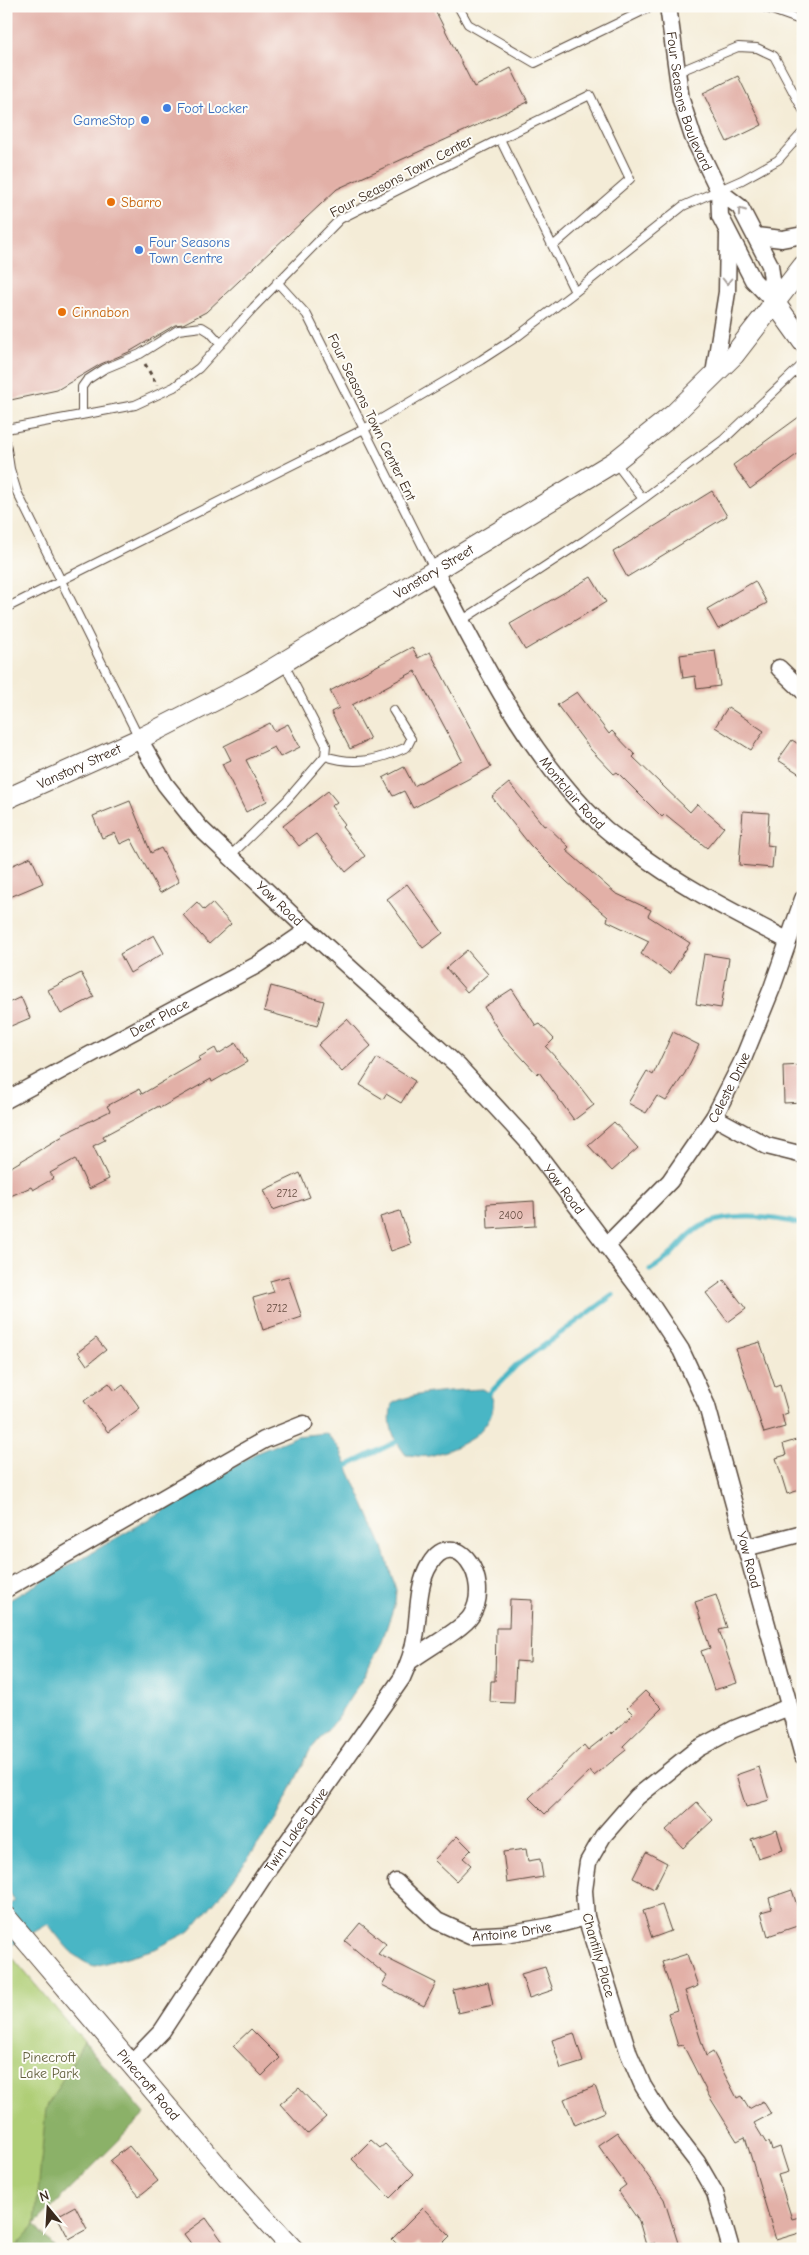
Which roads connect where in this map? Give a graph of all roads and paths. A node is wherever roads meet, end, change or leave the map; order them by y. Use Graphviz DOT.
graph roads {
  1 [pos="458,6"];
  2 [pos="653,6"];
  3 [pos="668,6"];
  4 [pos="761,6"];
  5 [pos="803,21"];
  6 [pos="676,73"];
  7 [pos="803,110"];
  8 [pos="803,132"];
  9 [pos="500,139"];
  10 [pos="719,191"];
  11 [pos="728,232"];
  12 [pos="803,235"];
  13 [pos="756,236"];
  14 [pos="553,246"];
  15 [pos="803,266"];
  16 [pos="278,282"];
  17 [pos="575,292"];
  18 [pos="775,303"];
  19 [pos="803,342"];
  20 [pos="221,344"];
  21 [pos="140,354"];
  22 [pos="803,364"];
  23 [pos="714,374"];
  24 [pos="162,394"];
  25 [pos="82,415"];
  26 [pos="6,429"];
  27 [pos="364,429"];
  28 [pos="6,443"];
  29 [pos="614,462"];
  30 [pos="643,499"];
  31 [pos="434,570"];
  32 [pos="62,581"];
  33 [pos="6,608"];
  34 [pos="462,621"];
  35 [pos="283,662"];
  36 [pos="779,668"];
  37 [pos="803,691"];
  38 [pos="393,710"];
  39 [pos="139,739"];
  40 [pos="325,756"];
  41 [pos="6,799"];
  42 [pos="230,856"];
  43 [pos="803,899"];
  44 [pos="308,930"];
  45 [pos="787,940"];
  46 [pos="6,1100"];
  47 [pos="714,1117"];
  48 [pos="803,1155"];
  49 [pos="606,1246"];
  50 [pos="304,1424"];
  51 [pos="803,1533"];
  52 [pos="745,1548"];
  53 [pos="6,1590"];
  54 [pos="410,1661"];
  55 [pos="789,1707"];
  56 [pos="803,1756"];
  57 [pos="396,1882"];
  58 [pos="586,1917"];
  59 [pos="6,1918"];
  60 [pos="132,2062"];
  61 [pos="293,2249"];
  62 [pos="731,2249"];
  1 -- 2 [label="lane"];
  3 -- 6 [label="street, Four Seasons Boulevard"];
  4 -- 5 [label="lane"];
  6 -- 7 [label="lane"];
  6 -- 10 [label="street, Four Seasons Boulevard"];
  8 -- 10 [label="lane"];
  9 -- 14 [label="lane"];
  9 -- 14 [label="lane, Four Seasons Town Center"];
  9 -- 16 [label="lane, Four Seasons Town Center"];
  10 -- 11 [label="street, Four Seasons Boulevard"];
  13 -- 10 [label="street, Four Seasons Boulevard, one-way"];
  10 -- 17 [label="lane"];
  11 -- 18 [label="street, Four Seasons Boulevard"];
  11 -- 23 [label="street, one-way"];
  12 -- 13 [label="street"];
  13 -- 18 [label="street, Four Seasons Boulevard"];
  14 -- 17 [label="lane"];
  15 -- 18 [label="street, Vanstory Street"];
  16 -- 20 [label="lane, Four Seasons Town Center"];
  16 -- 27 [label="lane, Four Seasons Town Center Ent"];
  17 -- 27 [label="lane"];
  18 -- 19 [label="street, Four Seasons Boulevard"];
  18 -- 23 [label="street, Vanstory Street"];
  20 -- 21 [label="lane"];
  20 -- 24 [label="lane, Four Seasons Town Center"];
  21 -- 24 [label="path"];
  21 -- 25 [label="lane"];
  22 -- 30 [label="lane"];
  23 -- 29 [label="street, Vanstory Street"];
  24 -- 25 [label="lane, Four Seasons Town Center"];
  25 -- 26 [label="lane, Four Seasons Town Center"];
  27 -- 31 [label="lane, Four Seasons Town Center Ent"];
  27 -- 32 [label="lane"];
  28 -- 32 [label="lane"];
  29 -- 30 [label="lane"];
  29 -- 31 [label="street, Vanstory Street"];
  30 -- 34 [label="lane"];
  31 -- 34 [label="street, Montclair Road"];
  31 -- 35 [label="street, Vanstory Street"];
  32 -- 33 [label="lane"];
  32 -- 39 [label="lane"];
  34 -- 45 [label="street, Montclair Road"];
  35 -- 39 [label="street, Vanstory Street"];
  35 -- 40 [label="lane"];
  36 -- 37 [label="street"];
  38 -- 40 [label="lane"];
  39 -- 41 [label="street, Vanstory Street"];
  39 -- 42 [label="street, Yow Road"];
  40 -- 42 [label="lane"];
  42 -- 44 [label="street, Yow Road"];
  43 -- 45 [label="street, Celeste Drive"];
  44 -- 46 [label="street, Deer Place"];
  44 -- 49 [label="street, Yow Road"];
  45 -- 47 [label="street, Celeste Drive"];
  47 -- 48 [label="street"];
  47 -- 49 [label="street, Celeste Drive"];
  49 -- 52 [label="street, Yow Road"];
  50 -- 53 [label="street"];
  51 -- 52 [label="street"];
  52 -- 55 [label="street, Yow Road"];
  54 -- 54 [label="street, Twin Lakes Drive"];
  54 -- 60 [label="street, Twin Lakes Drive"];
  55 -- 56 [label="street, Yow Road"];
  55 -- 58 [label="street, Chantilly Place"];
  57 -- 58 [label="street, Antoine Drive"];
  58 -- 62 [label="street, Chantilly Place"];
  59 -- 60 [label="street, Pinecroft Road"];
  60 -- 61 [label="street, Pinecroft Road"];
}
